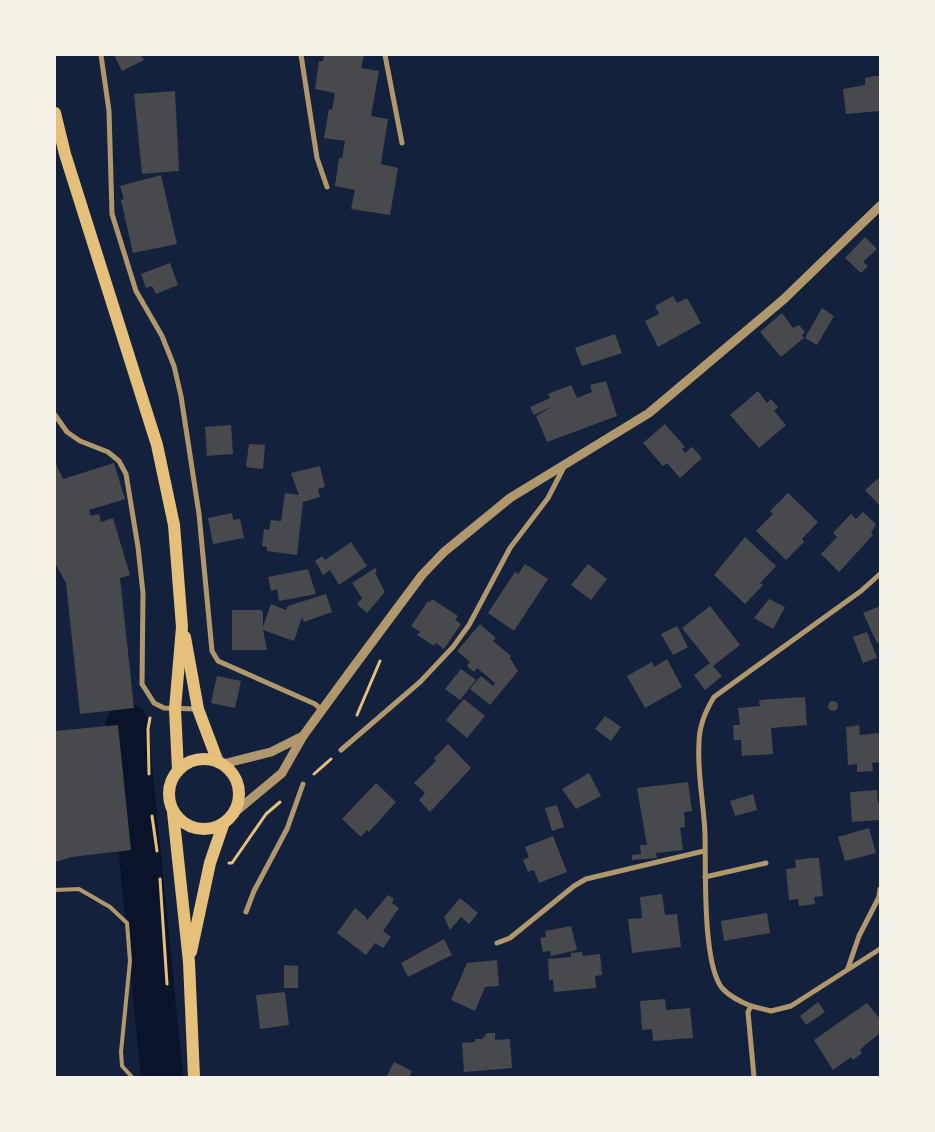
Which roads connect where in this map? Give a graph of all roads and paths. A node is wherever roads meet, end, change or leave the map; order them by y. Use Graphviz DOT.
graph roads {
  1 [pos="101,55"];
  2 [pos="301,55"];
  3 [pos="385,55"];
  4 [pos="55,113"];
  5 [pos="402,144"];
  6 [pos="327,187"];
  7 [pos="880,206"];
  8 [pos="55,415"];
  9 [pos="566,464"];
  10 [pos="880,574"];
  11 [pos="182,628"];
  12 [pos="383,652"];
  13 [pos="154,703"];
  14 [pos="198,709"];
  15 [pos="175,710"];
  16 [pos="322,711"];
  17 [pos="357,716"];
  18 [pos="303,736"];
  19 [pos="341,750"];
  20 [pos="220,763"];
  21 [pos="178,770"];
  22 [pos="149,774"];
  23 [pos="303,784"];
  24 [pos="173,812"];
  25 [pos="234,813"];
  26 [pos="152,816"];
  27 [pos="223,825"];
  28 [pos="704,851"];
  29 [pos="157,854"];
  30 [pos="225,863"];
  31 [pos="766,863"];
  32 [pos="159,873"];
  33 [pos="705,877"];
  34 [pos="880,889"];
  35 [pos="55,890"];
  36 [pos="246,912"];
  37 [pos="497,943"];
  38 [pos="880,950"];
  39 [pos="189,962"];
  40 [pos="848,968"];
  41 [pos="167,984"];
  42 [pos="751,1006"];
  43 [pos="132,1077"];
  44 [pos="194,1077"];
  45 [pos="754,1077"];
  1 -- 16 [label="street"];
  2 -- 6 [label="street"];
  3 -- 5 [label="street"];
  4 -- 11 [label="main road"];
  7 -- 9 [label="street"];
  8 -- 13 [label="street"];
  9 -- 16 [label="street"];
  9 -- 19 [label="street"];
  10 -- 28 [label="street"];
  11 -- 14 [label="main road"];
  11 -- 15 [label="main road"];
  12 -- 17 [label="path"];
  13 -- 15 [label="street"];
  13 -- 22 [label="path"];
  14 -- 15 [label="street"];
  14 -- 20 [label="main road"];
  15 -- 21 [label="main road"];
  16 -- 18 [label="street"];
  18 -- 20 [label="street"];
  18 -- 25 [label="street"];
  19 -- 23 [label="path"];
  20 -- 21 [label="main road"];
  20 -- 25 [label="main road"];
  21 -- 24 [label="main road"];
  23 -- 30 [label="path"];
  23 -- 36 [label="street"];
  24 -- 27 [label="main road"];
  24 -- 39 [label="main road"];
  25 -- 27 [label="main road"];
  26 -- 29 [label="path"];
  27 -- 39 [label="main road"];
  28 -- 33 [label="street"];
  28 -- 37 [label="street"];
  31 -- 33 [label="street"];
  32 -- 41 [label="path"];
  33 -- 42 [label="street"];
  34 -- 40 [label="street"];
  35 -- 43 [label="lane"];
  38 -- 40 [label="street"];
  39 -- 44 [label="main road"];
  40 -- 42 [label="street"];
  42 -- 45 [label="street"];
}
